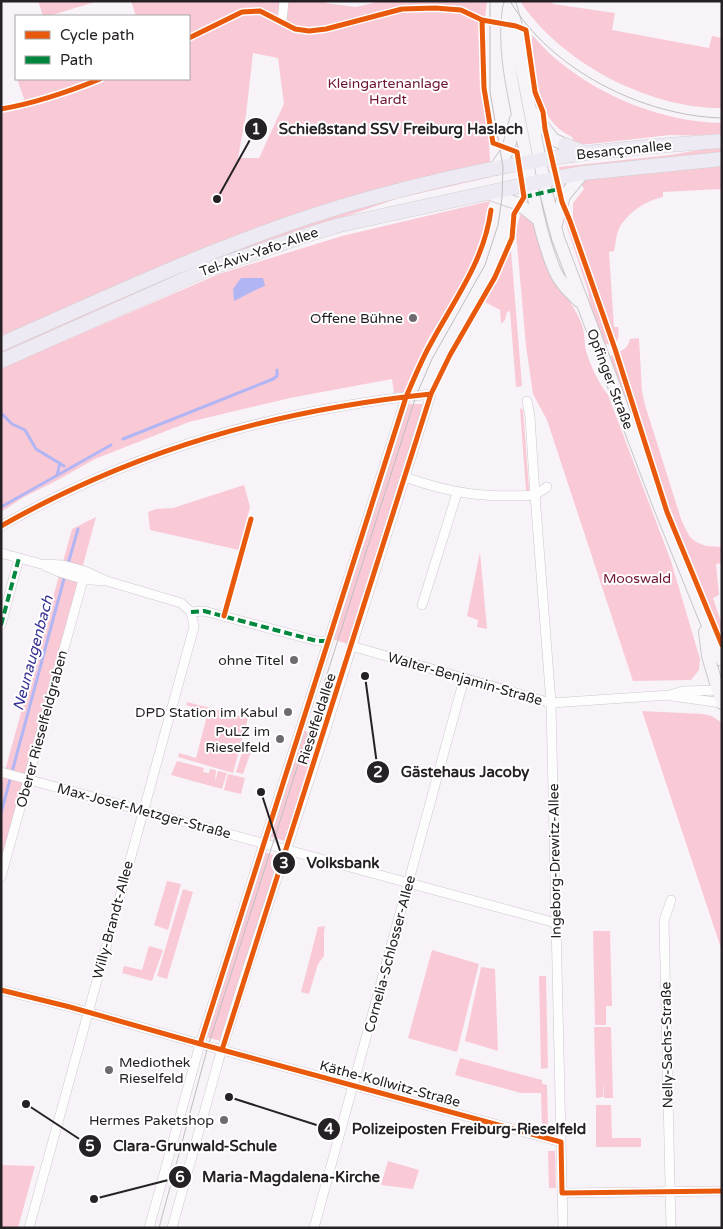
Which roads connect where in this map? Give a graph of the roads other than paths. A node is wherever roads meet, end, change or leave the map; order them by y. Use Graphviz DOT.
graph roads {
  1 [pos="284,1"];
  2 [pos="510,3"];
  3 [pos="282,22"];
  4 [pos="523,110"];
  5 [pos="722,141"];
  6 [pos="565,145"];
  7 [pos="587,153"];
  8 [pos="722,159"];
  9 [pos="533,162"];
  10 [pos="495,169"];
  11 [pos="583,173"];
  12 [pos="537,182"];
  13 [pos="493,196"];
  14 [pos="470,197"];
  15 [pos="539,220"];
  16 [pos="555,226"];
  17 [pos="582,305"];
  18 [pos="1,344"];
  19 [pos="1,361"];
  20 [pos="406,397"];
  21 [pos="527,401"];
  22 [pos="405,477"];
  23 [pos="547,487"];
  24 [pos="457,493"];
  25 [pos="536,495"];
  26 [pos="1,526"];
  27 [pos="1,553"];
  28 [pos="19,558"];
  29 [pos="78,575"];
  30 [pos="422,604"];
  31 [pos="191,612"];
  32 [pos="704,620"];
  33 [pos="1,625"];
  34 [pos="327,641"];
  35 [pos="351,646"];
  36 [pos="722,660"];
  37 [pos="464,679"];
  38 [pos="720,690"];
  39 [pos="670,695"];
  40 [pos="551,703"];
  41 [pos="722,703"];
  42 [pos="4,773"];
  43 [pos="24,779"];
  44 [pos="143,811"];
  45 [pos="263,843"];
  46 [pos="286,850"];
  47 [pos="1,878"];
  48 [pos="409,883"];
  49 [pos="672,900"];
  50 [pos="556,923"];
  51 [pos="1,990"];
  52 [pos="87,1013"];
  53 [pos="200,1044"];
  54 [pos="217,1049"];
  55 [pos="353,1086"];
  56 [pos="561,1142"];
  57 [pos="722,1191"];
  58 [pos="670,1192"];
  59 [pos="562,1193"];
  60 [pos="29,1228"];
  61 [pos="149,1228"];
  62 [pos="172,1228"];
  63 [pos="314,1228"];
  64 [pos="563,1228"];
  65 [pos="671,1228"];
  1 -- 3 [label="street"];
  2 -- 4 [label="main road, Opfinger Straße"];
  4 -- 6 [label="main road"];
  4 -- 9 [label="main road, Opfinger Straße"];
  4 -- 10 [label="main road"];
  5 -- 7 [label="main road, Besançonallee"];
  6 -- 7 [label="main road"];
  7 -- 9 [label="main road, Besançonallee"];
  8 -- 11 [label="main road, Besançonallee"];
  9 -- 10 [label="main road, Tel-Aviv-Yafo-Allee"];
  9 -- 12 [label="main road, Opfinger Straße"];
  10 -- 18 [label="main road, Tel-Aviv-Yafo-Allee"];
  11 -- 12 [label="main road, Besançonallee"];
  11 -- 16 [label="main road"];
  12 -- 14 [label="main road, Tel-Aviv-Yafo-Allee"];
  12 -- 15 [label="main road, Opfinger Straße"];
  12 -- 16 [label="main road, Opfinger Straße"];
  13 -- 14 [label="main road"];
  13 -- 15 [label="main road"];
  14 -- 19 [label="main road, Tel-Aviv-Yafo-Allee"];
  15 -- 17 [label="main road, Opfinger Straße"];
  16 -- 17 [label="main road, Opfinger Straße"];
  17 -- 32 [label="main road, Opfinger Straße"];
  20 -- 22 [label="street, Rieselfeldallee"];
  20 -- 26 [label="street"];
  20 -- 34 [label="street, Rieselfeldallee"];
  21 -- 25 [label="street, Ingeborg-Drewitz-Allee"];
  22 -- 24 [label="street"];
  22 -- 35 [label="street, Rieselfeldallee"];
  23 -- 25 [label="street"];
  24 -- 25 [label="street"];
  24 -- 30 [label="street"];
  25 -- 40 [label="street, Ingeborg-Drewitz-Allee"];
  27 -- 28 [label="street"];
  28 -- 29 [label="street"];
  28 -- 33 [label="street"];
  29 -- 31 [label="street"];
  29 -- 43 [label="street, Oberer Rieselfeldgraben"];
  31 -- 34 [label="street"];
  31 -- 44 [label="street, Willy-Brandt-Allee"];
  32 -- 36 [label="main road, Opfinger Straße"];
  32 -- 38 [label="main road, Opfinger Straße"];
  34 -- 45 [label="street, Rieselfeldallee"];
  35 -- 37 [label="street, Walter-Benjamin-Straße"];
  35 -- 46 [label="street, Rieselfeldallee"];
  37 -- 40 [label="street, Walter-Benjamin-Straße"];
  37 -- 48 [label="street, Cornelia-Schlosser-Allee"];
  38 -- 39 [label="street, Walter-Benjamin-Straße"];
  38 -- 41 [label="main road, Opfinger Straße"];
  39 -- 40 [label="street, Walter-Benjamin-Straße"];
  39 -- 41 [label="street, Walter-Benjamin-Straße"];
  40 -- 50 [label="street, Ingeborg-Drewitz-Allee"];
  42 -- 43 [label="street, Max-Josef-Metzger-Straße"];
  43 -- 44 [label="street, Max-Josef-Metzger-Straße"];
  43 -- 47 [label="street, Oberer Rieselfeldgraben"];
  44 -- 45 [label="street, Max-Josef-Metzger-Straße"];
  44 -- 52 [label="street, Willy-Brandt-Allee"];
  45 -- 46 [label="street, Max-Josef-Metzger-Straße"];
  45 -- 53 [label="street, Rieselfeldallee"];
  46 -- 48 [label="street, Max-Josef-Metzger-Straße"];
  46 -- 54 [label="street, Rieselfeldallee"];
  48 -- 50 [label="street, Max-Josef-Metzger-Straße"];
  48 -- 55 [label="street, Cornelia-Schlosser-Allee"];
  49 -- 58 [label="street, Nelly-Sachs-Straße"];
  50 -- 56 [label="street, Ingeborg-Drewitz-Allee"];
  51 -- 52 [label="street, Käthe-Kollwitz-Straße"];
  52 -- 53 [label="street, Käthe-Kollwitz-Straße"];
  52 -- 60 [label="street, Willy-Brandt-Allee"];
  53 -- 54 [label="street, Käthe-Kollwitz-Straße"];
  53 -- 61 [label="street, Rieselfeldallee"];
  54 -- 55 [label="street, Käthe-Kollwitz-Straße"];
  54 -- 62 [label="street, Rieselfeldallee"];
  55 -- 56 [label="street, Käthe-Kollwitz-Straße"];
  55 -- 63 [label="street, Cornelia-Schlosser-Allee"];
  56 -- 59 [label="street, Ingeborg-Drewitz-Allee"];
  57 -- 58 [label="street"];
  58 -- 59 [label="street"];
  58 -- 65 [label="street, Nelly-Sachs-Straße"];
  59 -- 64 [label="street, Ingeborg-Drewitz-Allee"];
}
